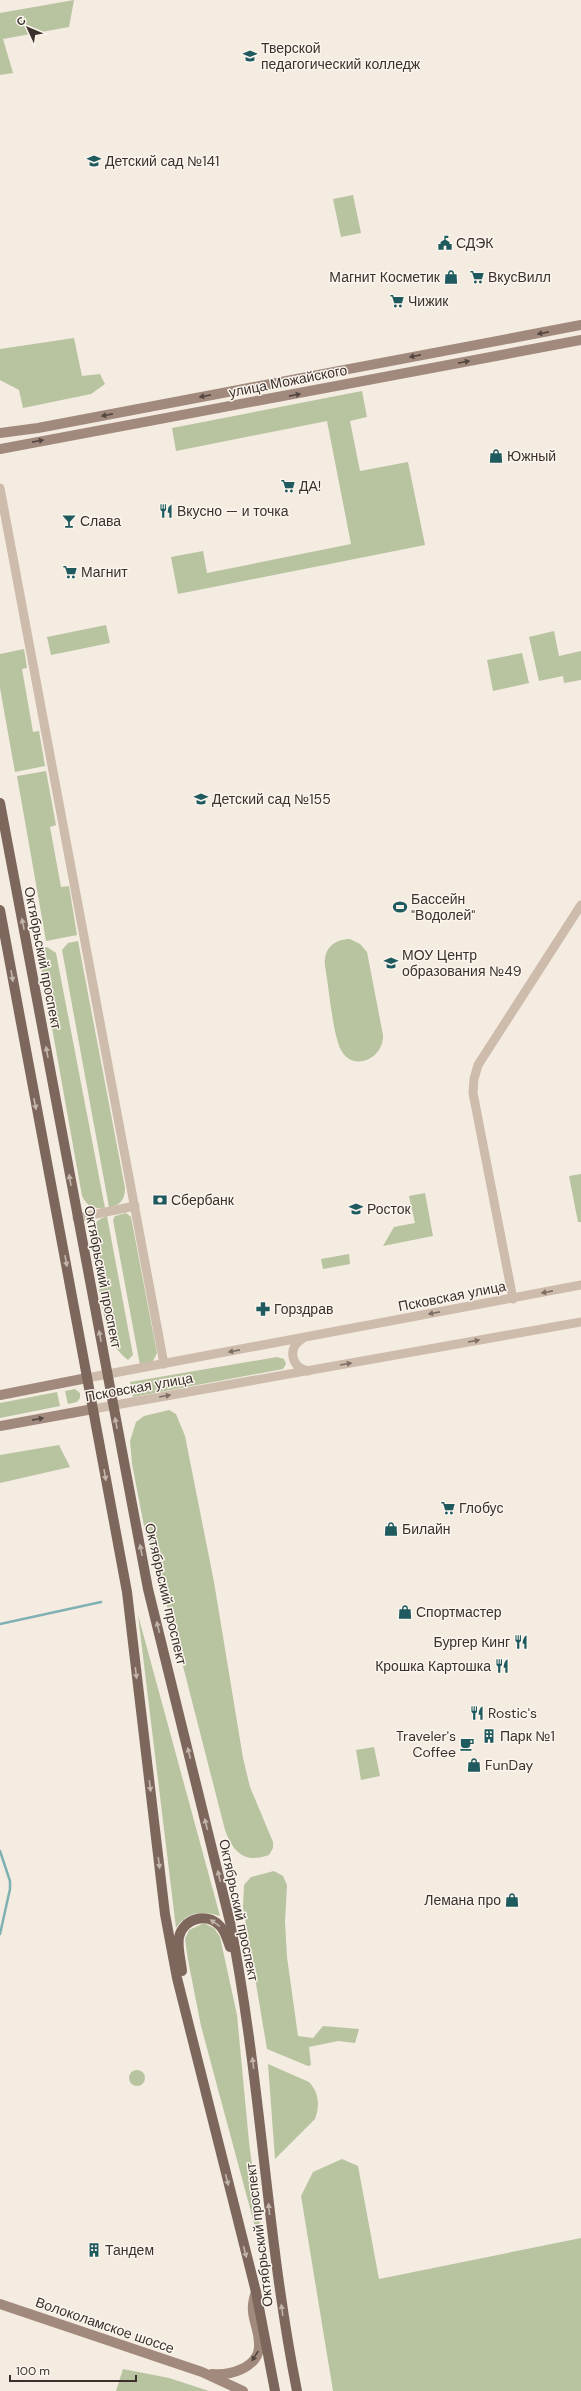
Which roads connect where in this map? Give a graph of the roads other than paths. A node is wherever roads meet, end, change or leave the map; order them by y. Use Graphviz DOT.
graph roads {
  1 [pos="581,325"];
  2 [pos="581,340"];
  3 [pos="0,433"];
  4 [pos="0,449"];
  5 [pos="0,488"];
  6 [pos="0,803"];
  7 [pos="581,905"];
  8 [pos="0,910"];
  9 [pos="135,1206"];
  10 [pos="77,1218"];
  11 [pos="581,1285"];
  12 [pos="513,1298"];
  13 [pos="581,1322"];
  14 [pos="305,1338"];
  15 [pos="272,1344"];
  16 [pos="164,1364"];
  17 [pos="308,1371"];
  18 [pos="107,1375"];
  19 [pos="283,1376"];
  20 [pos="87,1378"];
  21 [pos="0,1395"];
  22 [pos="113,1406"];
  23 [pos="93,1409"];
  24 [pos="0,1426"];
  25 [pos="239,1969"];
  26 [pos="183,2005"];
  27 [pos="256,2292"];
  28 [pos="0,2304"];
  29 [pos="202,2372"];
  30 [pos="243,2391"];
  31 [pos="275,2391"];
  32 [pos="297,2391"];
  1 -- 3 [label="main road, улица Можайского, one-way"];
  4 -- 2 [label="main road, улица Можайского, one-way"];
  5 -- 9 [label="street"];
  10 -- 6 [label="main road, Октябрьский проспект, one-way"];
  7 -- 12 [label="street"];
  8 -- 20 [label="main road, Октябрьский проспект, one-way"];
  9 -- 10 [label="street"];
  9 -- 16 [label="street"];
  18 -- 10 [label="main road, Октябрьский проспект, one-way"];
  11 -- 12 [label="street, Псковская улица, one-way"];
  12 -- 14 [label="street, Псковская улица, one-way"];
  17 -- 13 [label="street, Псковская улица, one-way"];
  14 -- 15 [label="street, Псковская улица"];
  14 -- 17 [label="street"];
  15 -- 16 [label="street, Псковская улица, one-way"];
  15 -- 19 [label="street"];
  16 -- 18 [label="street, Псковская улица"];
  17 -- 19 [label="street, Псковская улица"];
  18 -- 20 [label="street, Псковская улица"];
  18 -- 22 [label="main road, Октябрьский проспект"];
  22 -- 19 [label="street, Псковская улица, one-way"];
  20 -- 21 [label="main road, Псковская улица"];
  20 -- 23 [label="main road, Октябрьский проспект"];
  22 -- 23 [label="street, Псковская улица"];
  25 -- 22 [label="main road, Октябрьский проспект, one-way"];
  24 -- 23 [label="main road, Псковская улица, one-way"];
  23 -- 26 [label="main road, Октябрьский проспект, one-way"];
  25 -- 26 [label="main road, one-way"];
  32 -- 25 [label="main road, Октябрьский проспект, one-way"];
  26 -- 27 [label="main road, Октябрьский проспект, one-way"];
  27 -- 29 [label="main road, Волоколамское шоссе, one-way"];
  27 -- 31 [label="main road, Октябрьский проспект"];
  28 -- 29 [label="main road, Волоколамское шоссе"];
  29 -- 30 [label="main road, Волоколамское шоссе"];
}
